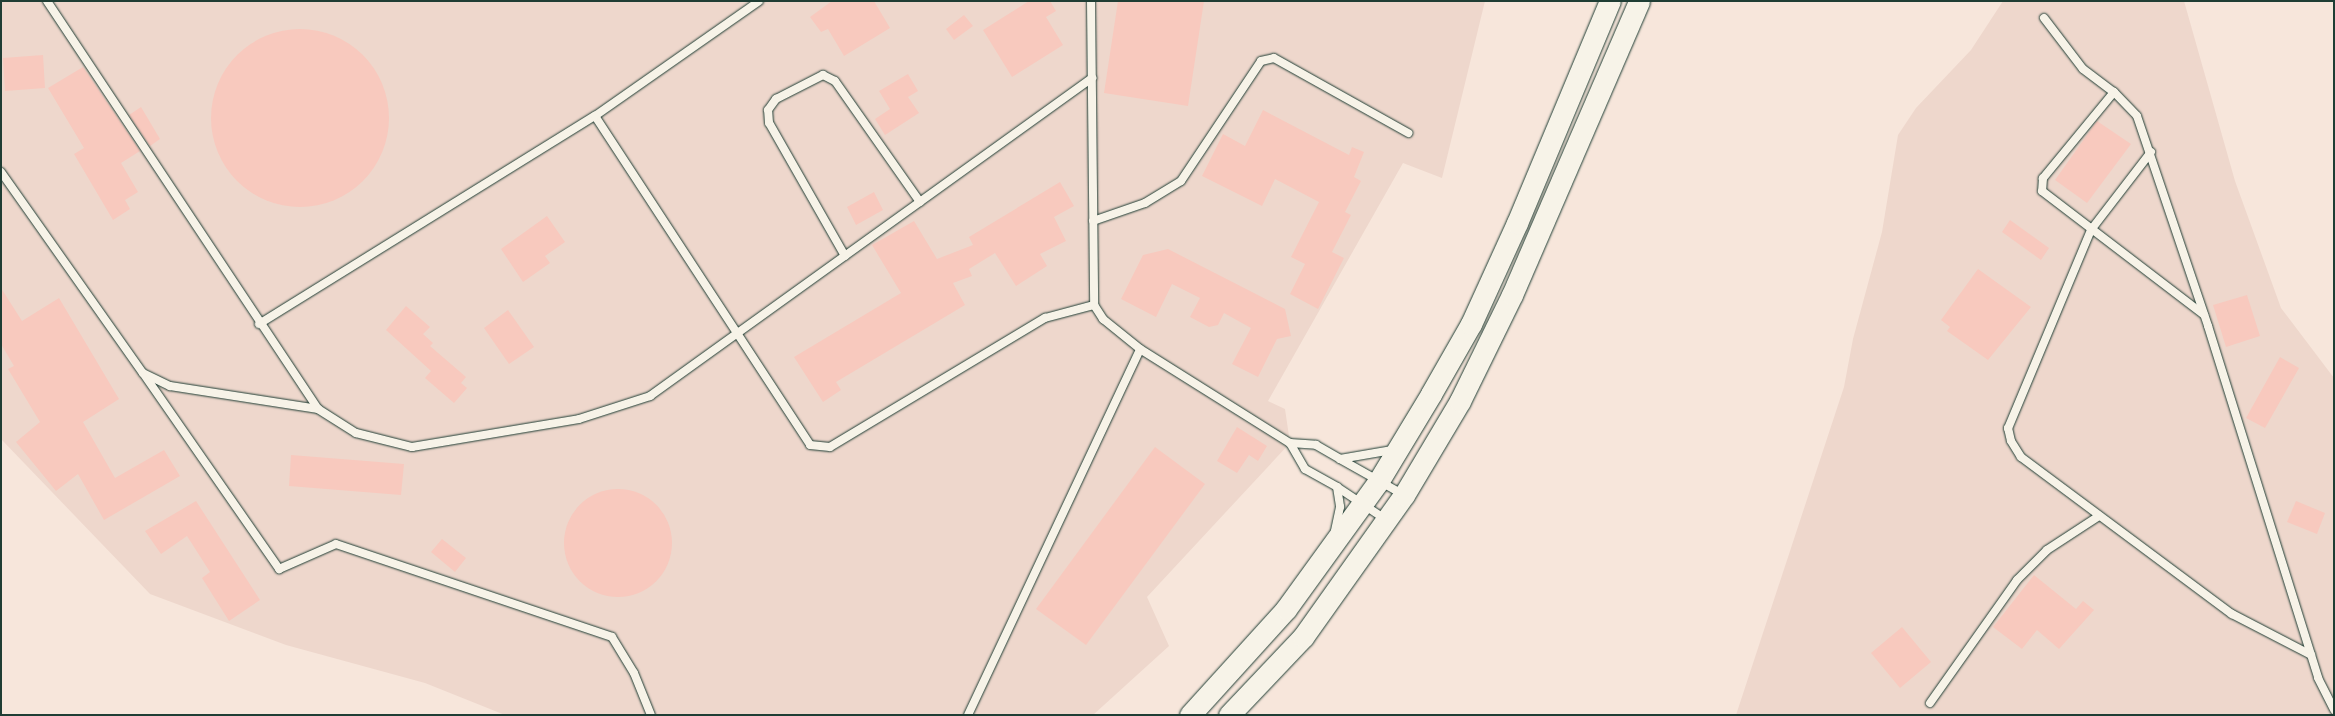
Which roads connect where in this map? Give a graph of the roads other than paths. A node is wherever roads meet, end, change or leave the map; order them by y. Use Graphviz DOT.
graph roads {
  1 [pos="47,1"];
  2 [pos="758,1"];
  3 [pos="1091,1"];
  4 [pos="1610,1"];
  5 [pos="1639,1"];
  6 [pos="2044,18"];
  7 [pos="1585,61"];
  8 [pos="1610,73"];
  9 [pos="1092,78"];
  10 [pos="2114,92"];
  11 [pos="595,116"];
  12 [pos="1408,133"];
  13 [pos="2151,152"];
  14 [pos="1,172"];
  15 [pos="920,202"];
  16 [pos="1093,221"];
  17 [pos="2091,230"];
  18 [pos="845,256"];
  19 [pos="1094,305"];
  20 [pos="2204,315"];
  21 [pos="259,324"];
  22 [pos="736,335"];
  23 [pos="1140,349"];
  24 [pos="143,373"];
  25 [pos="318,409"];
  26 [pos="1290,443"];
  27 [pos="1397,449"];
  28 [pos="1340,459"];
  29 [pos="1378,482"];
  30 [pos="1337,488"];
  31 [pos="1404,495"];
  32 [pos="1361,505"];
  33 [pos="2099,516"];
  34 [pos="1386,519"];
  35 [pos="1326,556"];
  36 [pos="2311,655"];
  37 [pos="1930,703"];
  38 [pos="2334,710"];
  39 [pos="651,715"];
  40 [pos="968,715"];
  41 [pos="1190,715"];
  42 [pos="1228,715"];
  1 -- 21 [label="lane"];
  2 -- 11 [label="lane"];
  3 -- 9 [label="lane"];
  4 -- 7 [label="main road"];
  5 -- 8 [label="main road"];
  6 -- 10 [label="lane"];
  7 -- 8 [label="main road"];
  7 -- 27 [label="main road"];
  8 -- 31 [label="main road"];
  9 -- 15 [label="lane"];
  9 -- 16 [label="lane"];
  10 -- 13 [label="lane"];
  10 -- 17 [label="lane"];
  11 -- 21 [label="lane"];
  11 -- 22 [label="lane"];
  12 -- 16 [label="lane"];
  13 -- 17 [label="lane"];
  13 -- 20 [label="lane"];
  14 -- 24 [label="lane"];
  15 -- 18 [label="lane"];
  15 -- 18 [label="lane"];
  16 -- 19 [label="lane"];
  17 -- 20 [label="lane"];
  17 -- 33 [label="lane"];
  18 -- 22 [label="lane"];
  19 -- 22 [label="lane"];
  19 -- 23 [label="lane"];
  20 -- 36 [label="lane"];
  21 -- 25 [label="lane"];
  22 -- 25 [label="lane"];
  23 -- 26 [label="lane"];
  23 -- 40 [label="lane"];
  24 -- 25 [label="lane"];
  24 -- 39 [label="lane"];
  26 -- 28 [label="lane"];
  26 -- 30 [label="lane"];
  27 -- 28 [label="lane"];
  27 -- 29 [label="main road"];
  28 -- 29 [label="lane"];
  29 -- 31 [label="lane"];
  29 -- 32 [label="main road"];
  30 -- 32 [label="lane"];
  30 -- 35 [label="lane"];
  31 -- 34 [label="main road"];
  32 -- 34 [label="lane"];
  32 -- 35 [label="main road"];
  33 -- 36 [label="lane"];
  33 -- 37 [label="lane"];
  34 -- 42 [label="main road"];
  35 -- 41 [label="main road"];
  36 -- 38 [label="lane"];
}
